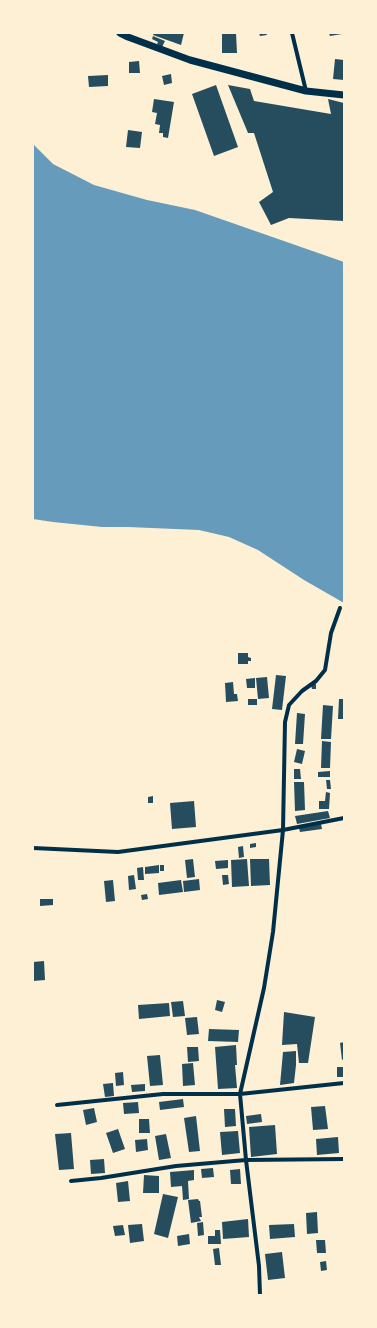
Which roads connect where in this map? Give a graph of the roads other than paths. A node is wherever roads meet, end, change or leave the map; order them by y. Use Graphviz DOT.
graph roads {
  1 [pos="120,33"];
  2 [pos="292,33"];
  3 [pos="129,35"];
  4 [pos="306,91"];
  5 [pos="344,95"];
  6 [pos="340,608"];
  7 [pos="344,818"];
  8 [pos="284,830"];
  9 [pos="33,848"];
  10 [pos="344,1083"];
  11 [pos="240,1094"];
  12 [pos="57,1106"];
  13 [pos="344,1159"];
  14 [pos="246,1160"];
  15 [pos="71,1180"];
  16 [pos="260,1295"];
  1 -- 3 [label="street"];
  2 -- 4 [label="street"];
  3 -- 4 [label="street"];
  4 -- 5 [label="street"];
  6 -- 8 [label="street"];
  7 -- 8 [label="street"];
  8 -- 9 [label="street"];
  8 -- 11 [label="street"];
  10 -- 11 [label="street"];
  11 -- 12 [label="street"];
  11 -- 14 [label="street"];
  13 -- 14 [label="street"];
  14 -- 15 [label="street"];
  14 -- 16 [label="street"];
}
